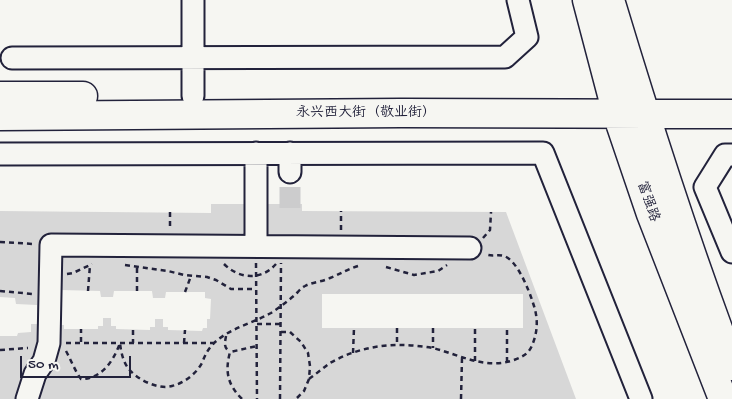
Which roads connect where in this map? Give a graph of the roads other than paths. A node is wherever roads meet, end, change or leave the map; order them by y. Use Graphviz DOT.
graph roads {
  1 [pos="193,0"];
  2 [pos="518,0"];
  3 [pos="587,0"];
  4 [pos="610,0"];
  5 [pos="12,58"];
  6 [pos="193,58"];
  7 [pos="0,96"];
  8 [pos="193,96"];
  9 [pos="732,96"];
  10 [pos="615,105"];
  11 [pos="642,105"];
  12 [pos="732,114"];
  13 [pos="0,116"];
  14 [pos="256,153"];
  15 [pos="0,154"];
  16 [pos="732,155"];
  17 [pos="256,246"];
  18 [pos="464,248"];
  19 [pos="732,252"];
  20 [pos="731,363"];
  21 [pos="27,399"];
  22 [pos="641,399"];
  23 [pos="723,399"];
  1 -- 6 [label="lane"];
  2 -- 6 [label="lane"];
  3 -- 10 [label="main road, 富强路"];
  4 -- 11 [label="main road, 富强路"];
  5 -- 6 [label="lane"];
  6 -- 8 [label="lane"];
  7 -- 8 [label="main road, 永兴西大街（敬业街）"];
  8 -- 10 [label="main road, 永兴西大街（敬业街）"];
  9 -- 11 [label="main road, 永兴西大街（敬业街）"];
  10 -- 11 [label="main road, 永兴西大街（敬业街）"];
  10 -- 13 [label="main road, 永兴西大街（敬业街）"];
  10 -- 23 [label="main road, 富强路"];
  11 -- 12 [label="main road, 永兴西大街（敬业街）"];
  11 -- 20 [label="main road, 富强路"];
  14 -- 15 [label="lane"];
  14 -- 17 [label="lane"];
  14 -- 22 [label="lane"];
  16 -- 19 [label="lane"];
  17 -- 18 [label="lane"];
  17 -- 21 [label="lane"];
}
